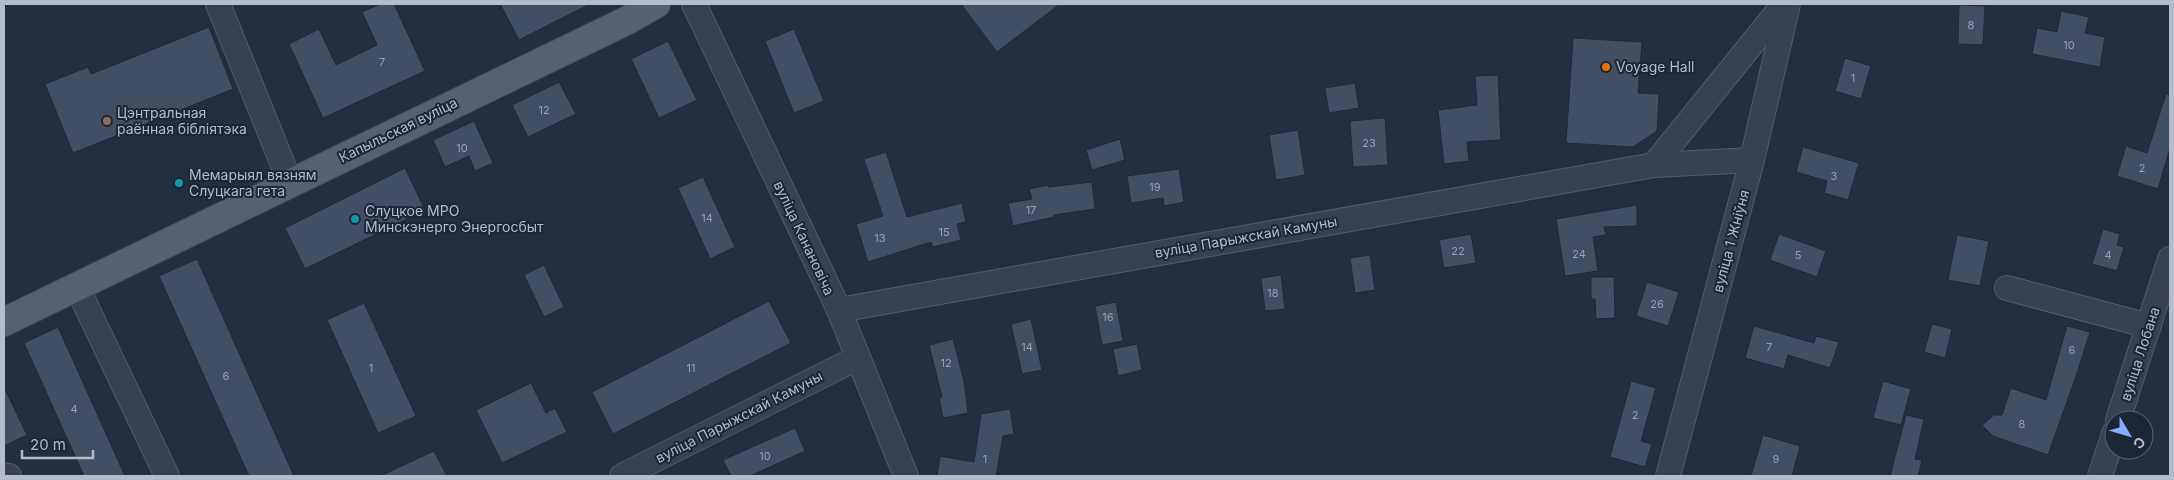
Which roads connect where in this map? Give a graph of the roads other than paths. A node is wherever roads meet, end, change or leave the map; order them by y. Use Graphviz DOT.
graph roads {
  1 [pos="218,4"];
  2 [pos="656,4"];
  3 [pos="694,4"];
  4 [pos="1784,4"];
  5 [pos="1788,4"];
  6 [pos="1752,160"];
  7 [pos="1654,164"];
  8 [pos="290,182"];
  9 [pos="2170,259"];
  10 [pos="77,287"];
  11 [pos="2008,288"];
  12 [pos="839,310"];
  13 [pos="4,322"];
  14 [pos="2149,326"];
  15 [pos="857,358"];
  16 [pos="2121,410"];
  17 [pos="2105,460"];
  18 [pos="4,475"];
  19 [pos="9,476"];
  20 [pos="167,476"];
  21 [pos="622,476"];
  22 [pos="906,476"];
  23 [pos="1668,476"];
  24 [pos="2100,476"];
  1 -- 8 [label="street"];
  2 -- 8 [label="main road, Капыльская вуліца"];
  3 -- 12 [label="street, вуліца Канановіча"];
  4 -- 7 [label="street"];
  5 -- 6 [label="street, вуліца 1 Жніўня"];
  6 -- 7 [label="street, вуліца Парыжскай Камуны"];
  6 -- 23 [label="street, вуліца 1 Жніўня"];
  7 -- 12 [label="street, вуліца Парыжскай Камуны"];
  8 -- 10 [label="main road, Капыльская вуліца"];
  9 -- 14 [label="street, вуліца Лобана"];
  10 -- 13 [label="main road, Капыльская вуліца"];
  10 -- 20 [label="street"];
  11 -- 14 [label="street"];
  12 -- 15 [label="street, вуліца Канановіча"];
  14 -- 16 [label="street, вуліца Лобана"];
  15 -- 21 [label="street, вуліца Парыжскай Камуны"];
  15 -- 22 [label="street, вуліца Канановіча"];
  17 -- 24 [label="street"];
  18 -- 19 [label="street"];
}
